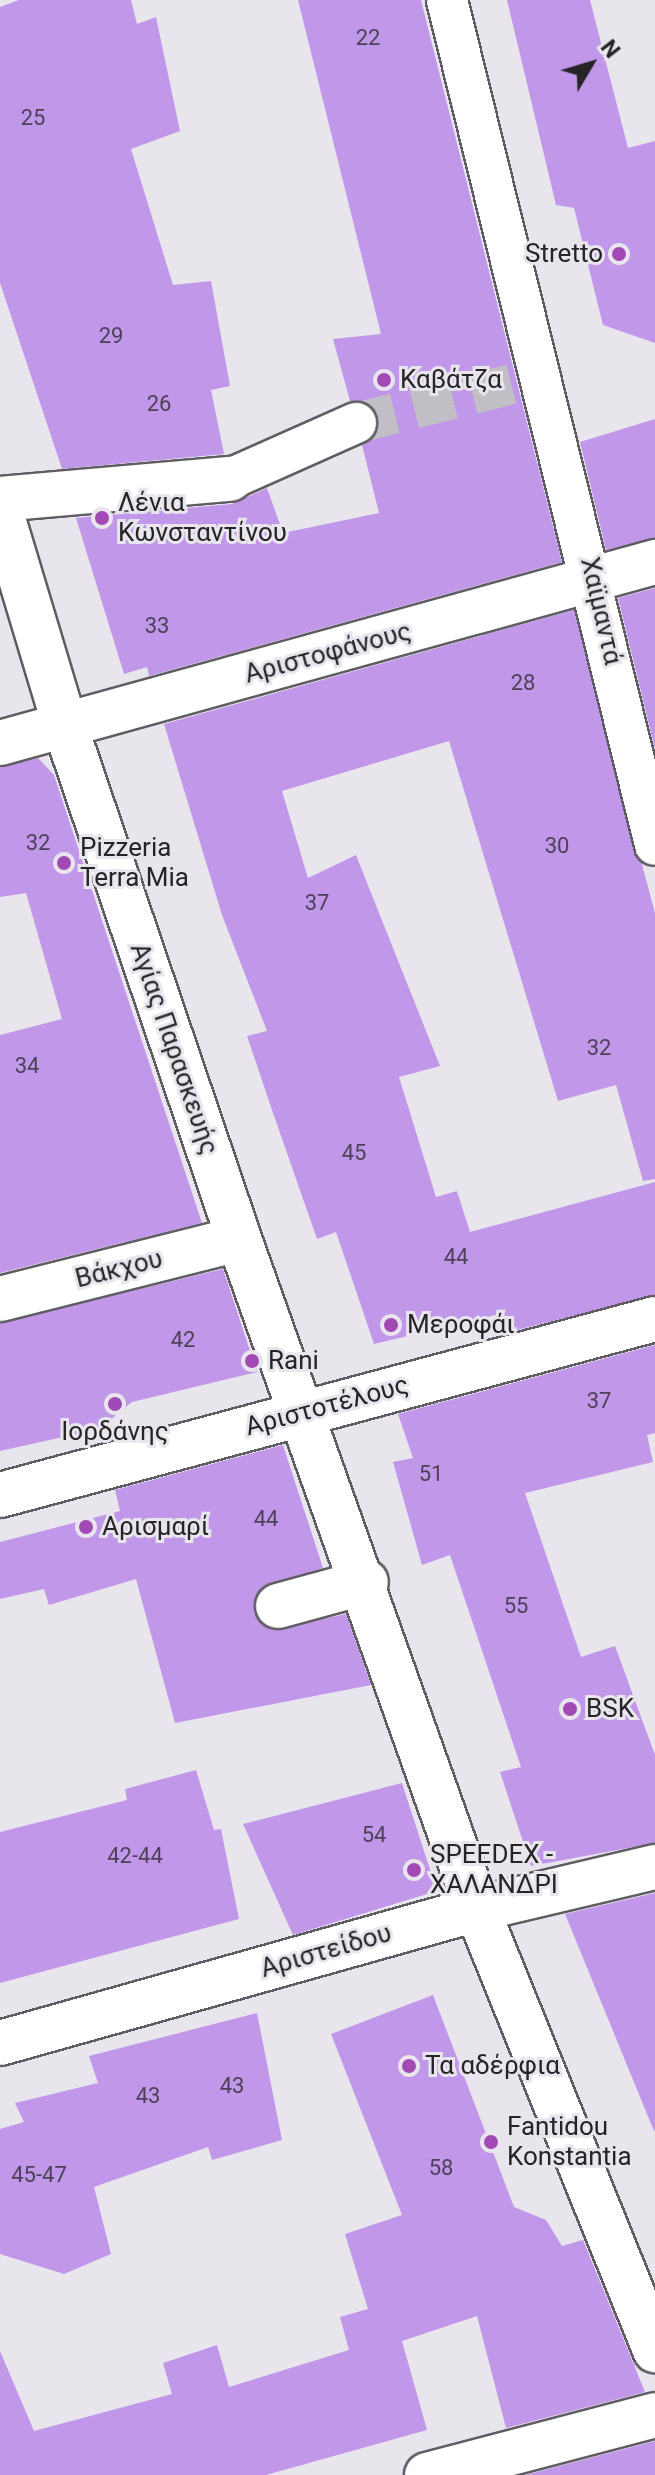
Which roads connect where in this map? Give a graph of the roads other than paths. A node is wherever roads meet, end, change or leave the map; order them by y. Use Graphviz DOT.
graph roads {
  1 [pos="447,0"];
  2 [pos="356,423"];
  3 [pos="230,479"];
  4 [pos="1,514"];
  5 [pos="655,562"];
  6 [pos="594,580"];
  7 [pos="65,726"];
  8 [pos="0,743"];
  9 [pos="655,845"];
  10 [pos="239,1239"];
  11 [pos="0,1299"];
  12 [pos="655,1319"];
  13 [pos="301,1412"];
  14 [pos="0,1495"];
  15 [pos="366,1582"];
  16 [pos="278,1606"];
  17 [pos="655,1867"];
  18 [pos="477,1909"];
  19 [pos="0,2043"];
  20 [pos="655,2350"];
  21 [pos="655,2415"];
  22 [pos="427,2475"];
  1 -- 6 [label="street, Χαϊμαντά"];
  2 -- 3 [label="street"];
  3 -- 4 [label="street"];
  4 -- 7 [label="street, Αγίας Παρασκευής"];
  5 -- 6 [label="street, Αριστοφάνους"];
  6 -- 7 [label="street, Αριστοφάνους"];
  6 -- 9 [label="street, Χαϊμαντά"];
  7 -- 8 [label="street, Αριστοφάνους"];
  7 -- 10 [label="street, Αγίας Παρασκευής"];
  10 -- 11 [label="street, Βάκχου"];
  10 -- 13 [label="street, Αγίας Παρασκευής"];
  12 -- 13 [label="street, Αριστοτέλους"];
  13 -- 14 [label="street, Αριστοτέλους"];
  13 -- 15 [label="street, Αγίας Παρασκευής"];
  15 -- 16 [label="street"];
  15 -- 18 [label="street, Αγίας Παρασκευής"];
  17 -- 18 [label="street, Αριστείδου"];
  18 -- 19 [label="street, Αριστείδου"];
  18 -- 20 [label="street, Αγίας Παρασκευής"];
  21 -- 22 [label="street"];
}
